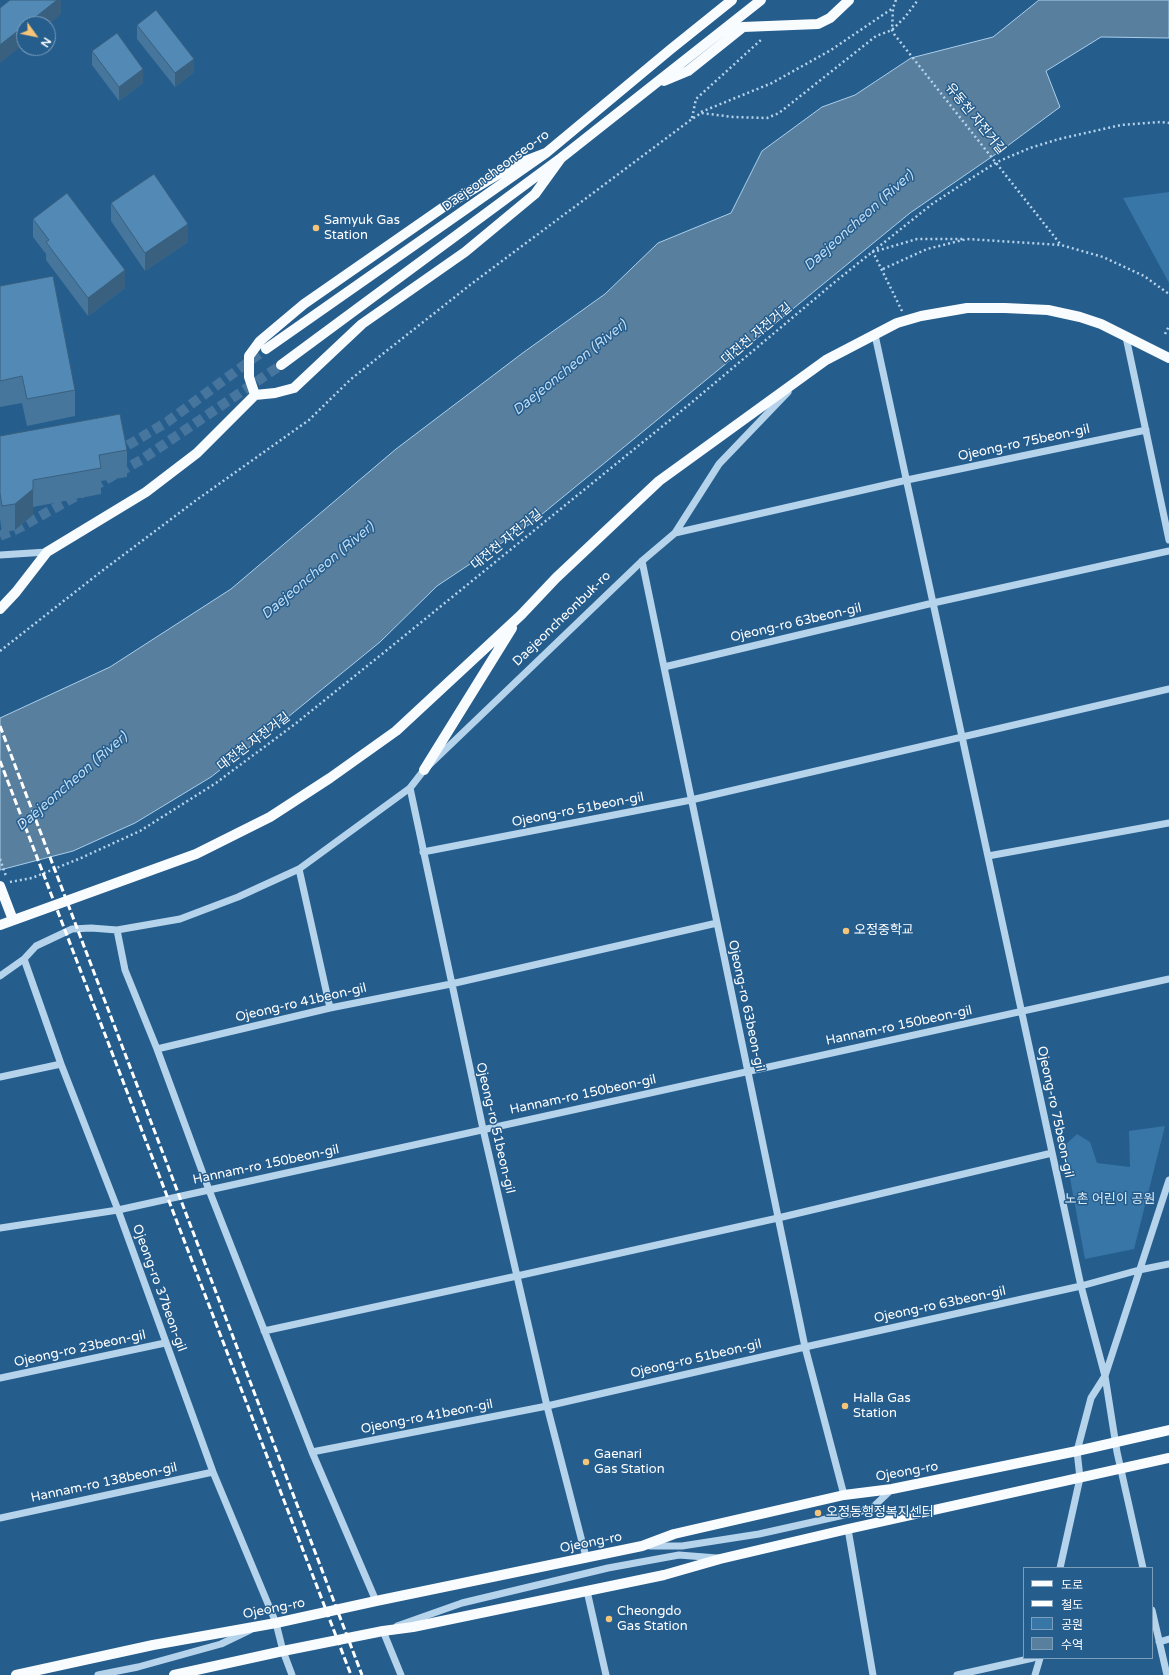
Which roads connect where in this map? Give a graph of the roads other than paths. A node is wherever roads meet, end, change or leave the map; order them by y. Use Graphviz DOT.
graph roads {
  1 [pos="732,0"];
  2 [pos="761,0"];
  3 [pos="849,0"];
  4 [pos="653,86"];
  5 [pos="546,153"];
  6 [pos="561,158"];
  7 [pos="875,335"];
  8 [pos="1126,337"];
  9 [pos="266,349"];
  10 [pos="1169,358"];
  11 [pos="281,365"];
  12 [pos="801,378"];
  13 [pos="254,395"];
  14 [pos="1146,430"];
  15 [pos="907,480"];
  16 [pos="675,533"];
  17 [pos="1169,540"];
  18 [pos="1169,551"];
  19 [pos="47,552"];
  20 [pos="0,555"];
  21 [pos="642,561"];
  22 [pos="933,603"];
  23 [pos="0,609"];
  24 [pos="521,615"];
  25 [pos="664,666"];
  26 [pos="1169,689"];
  27 [pos="962,737"];
  28 [pos="424,770"];
  29 [pos="410,788"];
  30 [pos="691,800"];
  31 [pos="1169,823"];
  32 [pos="423,852"];
  33 [pos="988,856"];
  34 [pos="299,868"];
  35 [pos="3,884"];
  36 [pos="13,920"];
  37 [pos="717,923"];
  38 [pos="0,925"];
  39 [pos="117,930"];
  40 [pos="24,959"];
  41 [pos="0,976"];
  42 [pos="1169,979"];
  43 [pos="451,984"];
  44 [pos="330,1008"];
  45 [pos="1021,1011"];
  46 [pos="157,1049"];
  47 [pos="61,1064"];
  48 [pos="748,1071"];
  49 [pos="0,1076"];
  50 [pos="483,1130"];
  51 [pos="1052,1153"];
  52 [pos="1169,1180"];
  53 [pos="209,1190"];
  54 [pos="118,1210"];
  55 [pos="778,1218"];
  56 [pos="0,1228"];
  57 [pos="1169,1264"];
  58 [pos="1140,1270"];
  59 [pos="517,1276"];
  60 [pos="1081,1286"];
  61 [pos="264,1331"];
  62 [pos="165,1343"];
  63 [pos="805,1346"];
  64 [pos="1105,1376"];
  65 [pos="0,1378"];
  66 [pos="547,1406"];
  67 [pos="1169,1430"];
  68 [pos="1116,1442"];
  69 [pos="1077,1451"];
  70 [pos="312,1452"];
  71 [pos="1169,1458"];
  72 [pos="1121,1469"];
  73 [pos="213,1472"];
  74 [pos="1080,1478"];
  75 [pos="892,1489"];
  76 [pos="844,1495"];
  77 [pos="0,1518"];
  78 [pos="848,1529"];
  79 [pos="642,1546"];
  80 [pos="586,1557"];
  81 [pos="720,1559"];
  82 [pos="1060,1567"];
  83 [pos="1143,1567"];
  84 [pos="588,1591"];
  85 [pos="376,1600"];
  86 [pos="1153,1615"];
  87 [pos="276,1622"];
  88 [pos="261,1625"];
  89 [pos="383,1631"];
  90 [pos="1169,1639"];
  91 [pos="1159,1642"];
  92 [pos="283,1651"];
  93 [pos="1029,1659"];
  94 [pos="1040,1659"];
  95 [pos="16,1675"];
  96 [pos="98,1675"];
  97 [pos="174,1675"];
  98 [pos="292,1675"];
  99 [pos="401,1675"];
  100 [pos="606,1675"];
  101 [pos="873,1675"];
  102 [pos="957,1675"];
  103 [pos="1035,1675"];
  104 [pos="1167,1675"];
  1 -- 5 [label="main road, Daejeoncheonseo-ro"];
  2 -- 4 [label="main road"];
  3 -- 4 [label="main road"];
  4 -- 6 [label="main road"];
  5 -- 9 [label="main road, Daejeoncheonseo-ro"];
  5 -- 13 [label="main road"];
  6 -- 11 [label="main road"];
  6 -- 13 [label="main road"];
  7 -- 8 [label="main road, Daejeoncheonbuk-ro"];
  7 -- 12 [label="main road, Daejeoncheonbuk-ro"];
  7 -- 15 [label="street, Ojeong-ro 75beon-gil"];
  8 -- 10 [label="main road, Daejeoncheonbuk-ro"];
  8 -- 14 [label="street"];
  12 -- 16 [label="street, Daejeoncheonbuk-ro"];
  12 -- 24 [label="main road"];
  13 -- 19 [label="main road"];
  14 -- 15 [label="street, Ojeong-ro 75beon-gil"];
  14 -- 17 [label="street"];
  15 -- 16 [label="street, Ojeong-ro 75beon-gil"];
  15 -- 22 [label="street, Ojeong-ro 75beon-gil"];
  16 -- 21 [label="street, Daejeoncheonbuk-ro"];
  18 -- 22 [label="street"];
  19 -- 20 [label="street"];
  19 -- 23 [label="main road"];
  21 -- 25 [label="street, Ojeong-ro 63beon-gil"];
  21 -- 28 [label="street, Daejeoncheonbuk-ro"];
  22 -- 25 [label="street, Ojeong-ro 63beon-gil"];
  22 -- 27 [label="street, Ojeong-ro 75beon-gil"];
  24 -- 28 [label="main road"];
  24 -- 36 [label="main road"];
  25 -- 30 [label="street, Ojeong-ro 63beon-gil"];
  26 -- 27 [label="street"];
  27 -- 30 [label="street"];
  27 -- 33 [label="street, Ojeong-ro 75beon-gil"];
  28 -- 29 [label="street, Daejeoncheonbuk-ro"];
  29 -- 32 [label="street, Ojeong-ro 51beon-gil"];
  29 -- 34 [label="street, Daejeoncheonbuk-ro"];
  30 -- 32 [label="street, Ojeong-ro 51beon-gil"];
  30 -- 37 [label="street, Ojeong-ro 63beon-gil"];
  31 -- 33 [label="street"];
  32 -- 43 [label="street, Ojeong-ro 51beon-gil"];
  33 -- 45 [label="street, Ojeong-ro 75beon-gil"];
  34 -- 39 [label="street, Daejeoncheonbuk-ro"];
  34 -- 44 [label="street"];
  35 -- 36 [label="main road"];
  36 -- 38 [label="main road"];
  37 -- 43 [label="street"];
  37 -- 48 [label="street, Ojeong-ro 63beon-gil"];
  39 -- 40 [label="street, Daejeoncheonbuk-ro"];
  39 -- 46 [label="street"];
  40 -- 41 [label="street, Daejeoncheonbuk-ro"];
  40 -- 47 [label="street, Ojeong-ro 37beon-gil"];
  42 -- 45 [label="street, Hannam-ro 150beon-gil"];
  43 -- 44 [label="street, Ojeong-ro 41beon-gil"];
  43 -- 50 [label="street, Ojeong-ro 51beon-gil"];
  44 -- 46 [label="street, Ojeong-ro 41beon-gil"];
  45 -- 48 [label="street, Hannam-ro 150beon-gil"];
  45 -- 51 [label="street, Ojeong-ro 75beon-gil"];
  46 -- 53 [label="street"];
  47 -- 49 [label="street"];
  47 -- 54 [label="street, Ojeong-ro 37beon-gil"];
  48 -- 50 [label="street, Hannam-ro 150beon-gil"];
  48 -- 55 [label="street, Ojeong-ro 63beon-gil"];
  50 -- 53 [label="street, Hannam-ro 150beon-gil"];
  50 -- 59 [label="street, Ojeong-ro 51beon-gil"];
  51 -- 55 [label="street"];
  51 -- 60 [label="street, Ojeong-ro 75beon-gil"];
  52 -- 58 [label="street"];
  53 -- 54 [label="street, Hannam-ro 150beon-gil"];
  53 -- 61 [label="street"];
  54 -- 56 [label="street, Hannam-ro 150beon-gil"];
  54 -- 62 [label="street, Ojeong-ro 37beon-gil"];
  55 -- 59 [label="street"];
  55 -- 63 [label="street, Ojeong-ro 63beon-gil"];
  57 -- 58 [label="street, Ojeong-ro 63beon-gil"];
  58 -- 60 [label="street, Ojeong-ro 63beon-gil"];
  58 -- 64 [label="street"];
  59 -- 61 [label="street"];
  59 -- 66 [label="street, Ojeong-ro 51beon-gil"];
  60 -- 63 [label="street, Ojeong-ro 63beon-gil"];
  60 -- 64 [label="street, Ojeong-ro 75beon-gil"];
  61 -- 70 [label="street"];
  62 -- 65 [label="street, Ojeong-ro 23beon-gil"];
  62 -- 73 [label="street, Ojeong-ro 37beon-gil"];
  63 -- 66 [label="street, Ojeong-ro 51beon-gil"];
  63 -- 76 [label="street, Ojeong-ro 63beon-gil"];
  64 -- 68 [label="street, Ojeong-ro 75beon-gil"];
  64 -- 69 [label="street"];
  66 -- 70 [label="street, Ojeong-ro 41beon-gil"];
  66 -- 80 [label="street, Ojeong-ro 51beon-gil"];
  67 -- 68 [label="main road, Ojeong-ro"];
  68 -- 69 [label="main road, Ojeong-ro"];
  68 -- 72 [label="street, Ojeong-ro 75beon-gil"];
  69 -- 74 [label="street"];
  69 -- 75 [label="main road, Ojeong-ro"];
  70 -- 85 [label="street"];
  71 -- 72 [label="main road"];
  72 -- 74 [label="main road"];
  72 -- 83 [label="street, Ojeong-ro 75beon-gil"];
  73 -- 77 [label="street, Hannam-ro 138beon-gil"];
  73 -- 87 [label="street, Ojeong-ro 37beon-gil"];
  74 -- 78 [label="main road"];
  74 -- 82 [label="street"];
  75 -- 76 [label="main road, Ojeong-ro"];
  75 -- 79 [label="street"];
  76 -- 79 [label="main road, Ojeong-ro"];
  78 -- 81 [label="main road"];
  78 -- 101 [label="street"];
  79 -- 80 [label="main road, Ojeong-ro"];
  80 -- 85 [label="main road, Ojeong-ro"];
  81 -- 84 [label="main road"];
  81 -- 89 [label="street"];
  84 -- 89 [label="main road"];
  84 -- 100 [label="street"];
  85 -- 87 [label="main road, Ojeong-ro"];
  86 -- 91 [label="street"];
  87 -- 88 [label="main road, Ojeong-ro"];
  87 -- 92 [label="street, Ojeong-ro 37beon-gil"];
  88 -- 95 [label="main road, Ojeong-ro"];
  88 -- 96 [label="street"];
  89 -- 92 [label="main road"];
  89 -- 99 [label="street"];
  90 -- 91 [label="street"];
  91 -- 104 [label="street"];
  92 -- 97 [label="main road"];
  92 -- 98 [label="street, Ojeong-ro 37beon-gil"];
  93 -- 102 [label="street"];
  94 -- 103 [label="street"];
}
